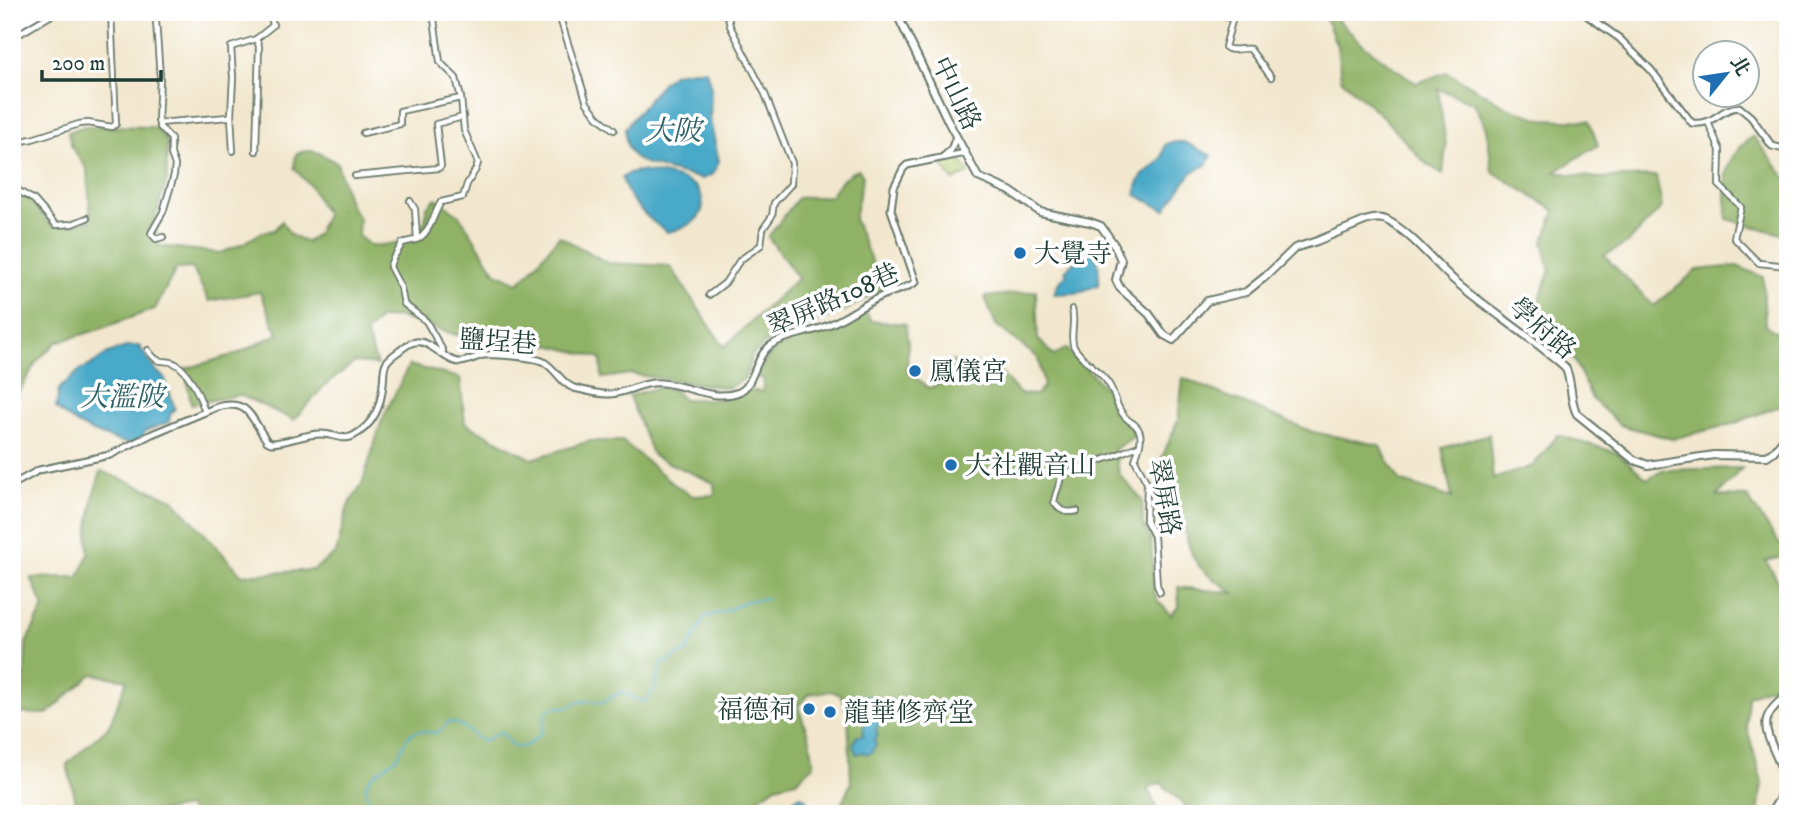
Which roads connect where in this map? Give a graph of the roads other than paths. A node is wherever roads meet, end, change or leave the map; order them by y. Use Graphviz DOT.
graph roads {
  1 [pos="23,12"];
  2 [pos="39,12"];
  3 [pos="56,12"];
  4 [pos="111,12"];
  5 [pos="158,12"];
  6 [pos="270,12"];
  7 [pos="433,12"];
  8 [pos="558,12"];
  9 [pos="727,12"];
  10 [pos="896,12"];
  11 [pos="1207,12"];
  12 [pos="1582,12"];
  13 [pos="12,19"];
  14 [pos="12,28"];
  15 [pos="12,38"];
  16 [pos="256,39"];
  17 [pos="1270,77"];
  18 [pos="461,97"];
  19 [pos="231,116"];
  20 [pos="463,117"];
  21 [pos="1708,122"];
  22 [pos="159,124"];
  23 [pos="614,130"];
  24 [pos="363,133"];
  25 [pos="956,136"];
  26 [pos="12,143"];
  27 [pos="233,150"];
  28 [pos="1788,150"];
  29 [pos="256,151"];
  30 [pos="965,153"];
  31 [pos="942,158"];
  32 [pos="355,176"];
  33 [pos="12,187"];
  34 [pos="410,201"];
  35 [pos="87,218"];
  36 [pos="163,237"];
  37 [pos="417,239"];
  38 [pos="1788,266"];
  39 [pos="709,295"];
  40 [pos="1072,309"];
  41 [pos="148,350"];
  42 [pos="440,354"];
  43 [pos="756,364"];
  44 [pos="205,412"];
  45 [pos="1788,433"];
  46 [pos="1140,445"];
  47 [pos="12,485"];
  48 [pos="1077,512"];
  49 [pos="1160,592"];
  50 [pos="1788,695"];
  51 [pos="1770,814"];
  1 -- 13 [label="highway"];
  2 -- 14 [label="highway"];
  3 -- 15 [label="street"];
  4 -- 26 [label="street"];
  5 -- 22 [label="street"];
  6 -- 16 [label="street"];
  7 -- 18 [label="street"];
  8 -- 23 [label="street"];
  9 -- 39 [label="street"];
  10 -- 25 [label="main road, 中山路"];
  11 -- 17 [label="street"];
  12 -- 21 [label="street"];
  16 -- 19 [label="street"];
  16 -- 29 [label="street"];
  18 -- 20 [label="street"];
  18 -- 24 [label="street"];
  19 -- 22 [label="street"];
  19 -- 27 [label="street"];
  20 -- 32 [label="street"];
  20 -- 37 [label="street"];
  21 -- 28 [label="street"];
  21 -- 38 [label="street"];
  22 -- 36 [label="street"];
  25 -- 30 [label="main road, 中山路"];
  25 -- 31 [label="street"];
  30 -- 31 [label="street, 翠屏路108巷"];
  30 -- 45 [label="main road, 學府路"];
  31 -- 43 [label="street, 翠屏路108巷"];
  33 -- 35 [label="street"];
  34 -- 37 [label="street"];
  37 -- 42 [label="street"];
  40 -- 46 [label="street, 翠屏路"];
  41 -- 44 [label="street"];
  42 -- 43 [label="street, 鹽埕巷"];
  42 -- 44 [label="street, 鹽埕巷"];
  44 -- 47 [label="street, 鹽埕巷"];
  46 -- 48 [label="street"];
  46 -- 49 [label="street, 翠屏路"];
  50 -- 51 [label="main road"];
}
